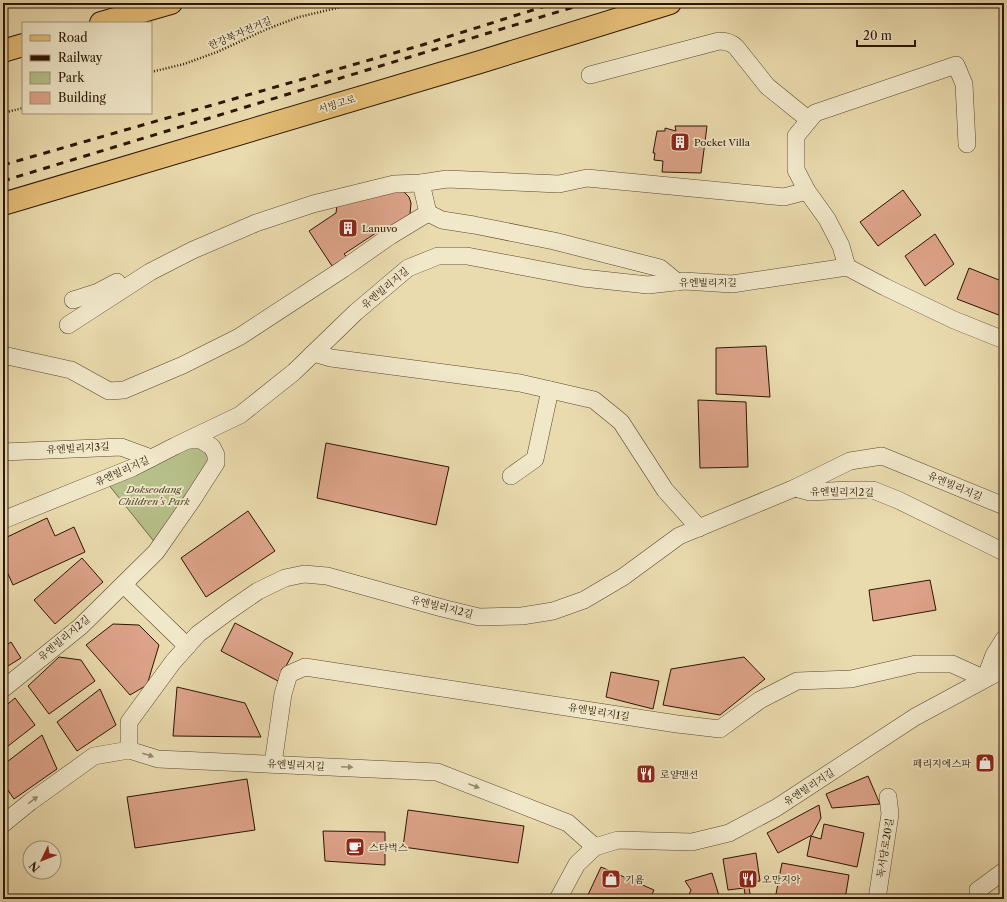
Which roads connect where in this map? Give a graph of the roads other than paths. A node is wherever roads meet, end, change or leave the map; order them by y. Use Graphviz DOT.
graph roads {
  1 [pos="171,3"];
  2 [pos="644,3"];
  3 [pos="670,3"];
  4 [pos="104,22"];
  5 [pos="22,45"];
  6 [pos="3,51"];
  7 [pos="590,75"];
  8 [pos="809,120"];
  9 [pos="967,144"];
  10 [pos="421,183"];
  11 [pos="807,191"];
  12 [pos="3,195"];
  13 [pos="3,204"];
  14 [pos="428,213"];
  15 [pos="848,267"];
  16 [pos="150,272"];
  17 [pos="676,282"];
  18 [pos="73,300"];
  19 [pos="68,325"];
  20 [pos="1004,340"];
  21 [pos="314,353"];
  22 [pos="3,355"];
  23 [pos="550,390"];
  24 [pos="189,440"];
  25 [pos="3,452"];
  26 [pos="151,458"];
  27 [pos="511,476"];
  28 [pos="795,488"];
  29 [pos="1004,506"];
  30 [pos="3,520"];
  31 [pos="699,528"];
  32 [pos="1004,552"];
  33 [pos="124,585"];
  34 [pos="1004,639"];
  35 [pos="187,646"];
  36 [pos="1004,669"];
  37 [pos="985,679"];
  38 [pos="3,689"];
  39 [pos="130,750"];
  40 [pos="273,764"];
  41 [pos="888,797"];
  42 [pos="3,824"];
  43 [pos="596,847"];
  44 [pos="1004,871"];
  45 [pos="558,899"];
  46 [pos="877,899"];
  47 [pos="980,899"];
  1 -- 4 [label="main road"];
  2 -- 12 [label="main road, 서빙고로"];
  3 -- 13 [label="main road, 서빙고로"];
  5 -- 6 [label="main road"];
  7 -- 8 [label="street"];
  8 -- 9 [label="street"];
  8 -- 11 [label="street"];
  10 -- 11 [label="street"];
  10 -- 14 [label="street"];
  10 -- 16 [label="street"];
  11 -- 15 [label="street"];
  14 -- 17 [label="street"];
  14 -- 22 [label="street"];
  15 -- 17 [label="street, 유엔빌리지길"];
  15 -- 20 [label="street"];
  16 -- 18 [label="street"];
  16 -- 19 [label="street"];
  17 -- 21 [label="street, 유엔빌리지길"];
  21 -- 23 [label="street"];
  21 -- 24 [label="street, 유엔빌리지길"];
  23 -- 27 [label="street"];
  23 -- 31 [label="street"];
  24 -- 26 [label="street, 유엔빌리지길"];
  24 -- 33 [label="street, 유엔빌리지2길"];
  25 -- 26 [label="street, 유엔빌리지3길"];
  26 -- 30 [label="street, 유엔빌리지길"];
  28 -- 29 [label="street, 유엔빌리지길"];
  28 -- 31 [label="street, 유엔빌리지2길"];
  28 -- 32 [label="street, 유엔빌리지2길"];
  31 -- 35 [label="street, 유엔빌리지2길"];
  33 -- 35 [label="street"];
  33 -- 38 [label="street, 유엔빌리지2길"];
  34 -- 37 [label="street"];
  35 -- 39 [label="street, 유엔빌리지2길"];
  36 -- 37 [label="street, 유엔빌리지길"];
  37 -- 40 [label="street, 유엔빌리지1길"];
  37 -- 43 [label="street, 유엔빌리지길"];
  39 -- 40 [label="street, 유엔빌리지길, one-way"];
  42 -- 39 [label="street, 유엔빌리지길, one-way"];
  40 -- 43 [label="street, 유엔빌리지길, one-way"];
  41 -- 46 [label="street, 독서당로20길"];
  43 -- 45 [label="street, 유엔빌리지길"];
  44 -- 47 [label="street"];
}
